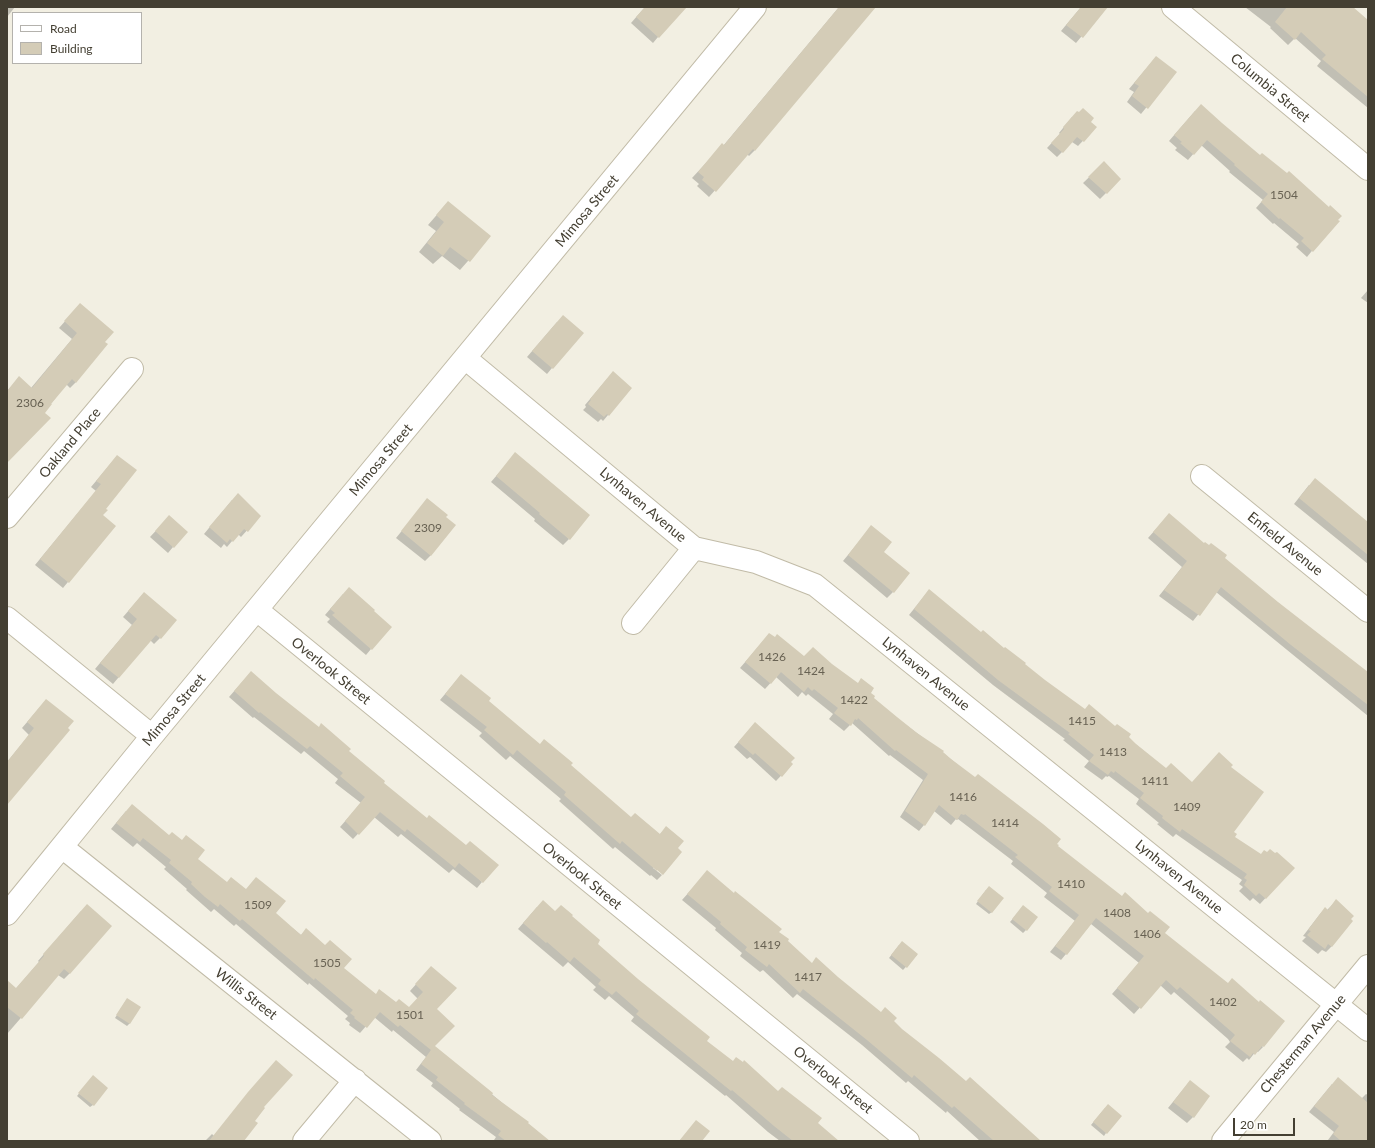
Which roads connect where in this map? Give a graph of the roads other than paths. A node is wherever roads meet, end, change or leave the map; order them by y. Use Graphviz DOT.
graph roads {
  1 [pos="755,7"];
  2 [pos="1173,7"];
  3 [pos="1368,169"];
  4 [pos="465,358"];
  5 [pos="132,369"];
  6 [pos="1202,476"];
  7 [pos="7,517"];
  8 [pos="694,548"];
  9 [pos="257,610"];
  10 [pos="1368,612"];
  11 [pos="7,618"];
  12 [pos="633,623"];
  13 [pos="152,736"];
  14 [pos="62,847"];
  15 [pos="7,914"];
  16 [pos="1368,966"];
  17 [pos="1336,1004"];
  18 [pos="1368,1030"];
  19 [pos="355,1080"];
  20 [pos="304,1141"];
  21 [pos="430,1141"];
  22 [pos="908,1141"];
  23 [pos="1223,1141"];
  1 -- 4 [label="street, Mimosa Street"];
  2 -- 3 [label="street, Columbia Street"];
  4 -- 8 [label="street, Lynhaven Avenue"];
  4 -- 9 [label="street, Mimosa Street"];
  5 -- 7 [label="street, Oakland Place"];
  6 -- 10 [label="street, Enfield Avenue"];
  8 -- 12 [label="street"];
  8 -- 17 [label="street, Lynhaven Avenue"];
  9 -- 13 [label="street, Mimosa Street"];
  9 -- 22 [label="street, Overlook Street"];
  11 -- 13 [label="street"];
  13 -- 14 [label="street, Mimosa Street"];
  14 -- 15 [label="street, Mimosa Street"];
  14 -- 19 [label="street, Willis Street"];
  16 -- 17 [label="street, Chesterman Avenue"];
  17 -- 18 [label="street, Lynhaven Avenue"];
  17 -- 23 [label="street, Chesterman Avenue"];
  19 -- 20 [label="street"];
  19 -- 21 [label="street, Willis Street"];
}
